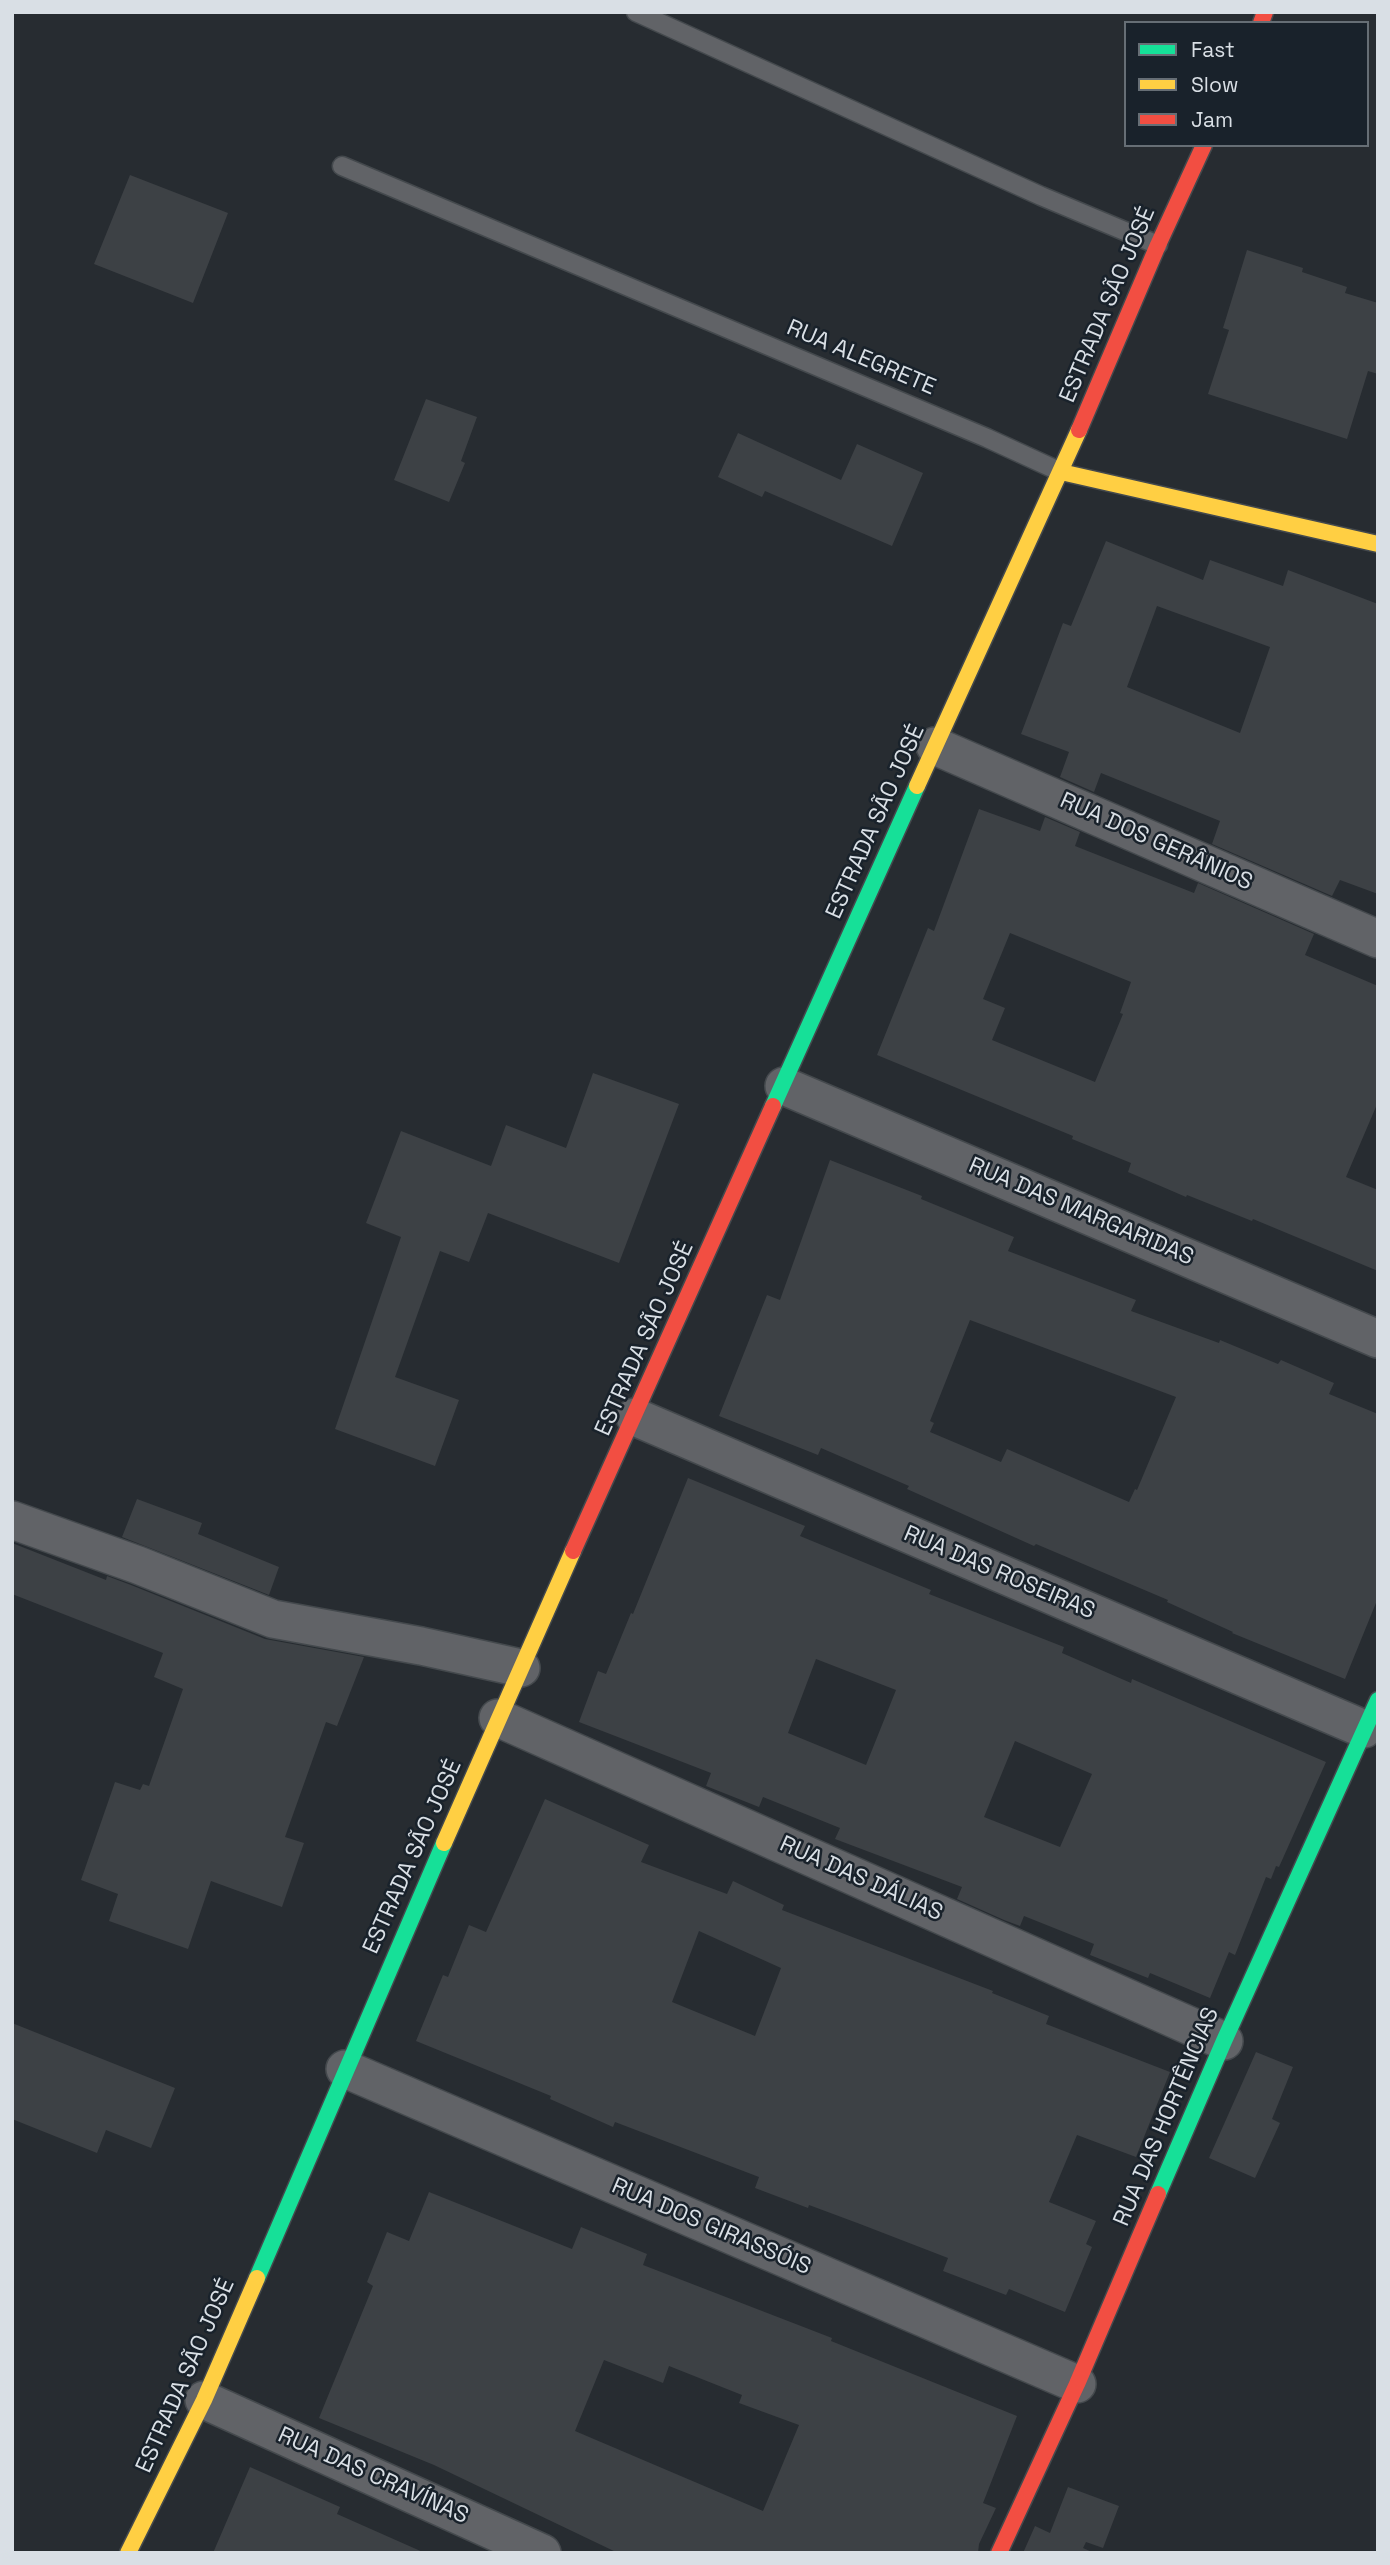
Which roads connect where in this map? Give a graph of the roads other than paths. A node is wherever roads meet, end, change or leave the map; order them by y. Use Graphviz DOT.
graph roads {
  1 [pos="636,12"];
  2 [pos="1203,147"];
  3 [pos="342,166"];
  4 [pos="1158,245"];
  5 [pos="1061,472"];
  6 [pos="1378,544"];
  7 [pos="935,746"];
  8 [pos="1378,939"];
  9 [pos="784,1086"];
  10 [pos="1378,1339"];
  11 [pos="635,1418"];
  12 [pos="12,1520"];
  13 [pos="521,1668"];
  14 [pos="1371,1715"];
  15 [pos="498,1717"];
  16 [pos="1224,2042"];
  17 [pos="345,2070"];
  18 [pos="1077,2384"];
  19 [pos="204,2400"];
  20 [pos="128,2553"];
  21 [pos="542,2553"];
  22 [pos="999,2553"];
  1 -- 4 [label="lane"];
  2 -- 4 [label="street, ESTRADA SÃO JOSÉ"];
  3 -- 5 [label="lane, RUA ALEGRETE"];
  4 -- 5 [label="street, ESTRADA SÃO JOSÉ"];
  5 -- 6 [label="street, RUA ALEGRETE"];
  5 -- 7 [label="street, ESTRADA SÃO JOSÉ"];
  7 -- 8 [label="street, RUA DOS GERÂNIOS"];
  7 -- 9 [label="street, ESTRADA SÃO JOSÉ"];
  9 -- 10 [label="street, RUA DAS MARGARIDAS"];
  9 -- 11 [label="street, ESTRADA SÃO JOSÉ"];
  11 -- 13 [label="street, ESTRADA SÃO JOSÉ"];
  11 -- 14 [label="street, RUA DAS ROSEIRAS"];
  12 -- 13 [label="street"];
  13 -- 15 [label="street, ESTRADA SÃO JOSÉ"];
  14 -- 16 [label="street, RUA DAS HORTÊNCIAS"];
  15 -- 16 [label="street, RUA DAS DÁLIAS"];
  15 -- 17 [label="street, ESTRADA SÃO JOSÉ"];
  16 -- 18 [label="street, RUA DAS HORTÊNCIAS"];
  17 -- 18 [label="street, RUA DOS GIRASSÓIS"];
  17 -- 19 [label="street, ESTRADA SÃO JOSÉ"];
  18 -- 22 [label="street, RUA DAS HORTÊNCIAS"];
  19 -- 20 [label="street, ESTRADA SÃO JOSÉ"];
  19 -- 21 [label="street, RUA DAS CRAVÍNAS"];
}
